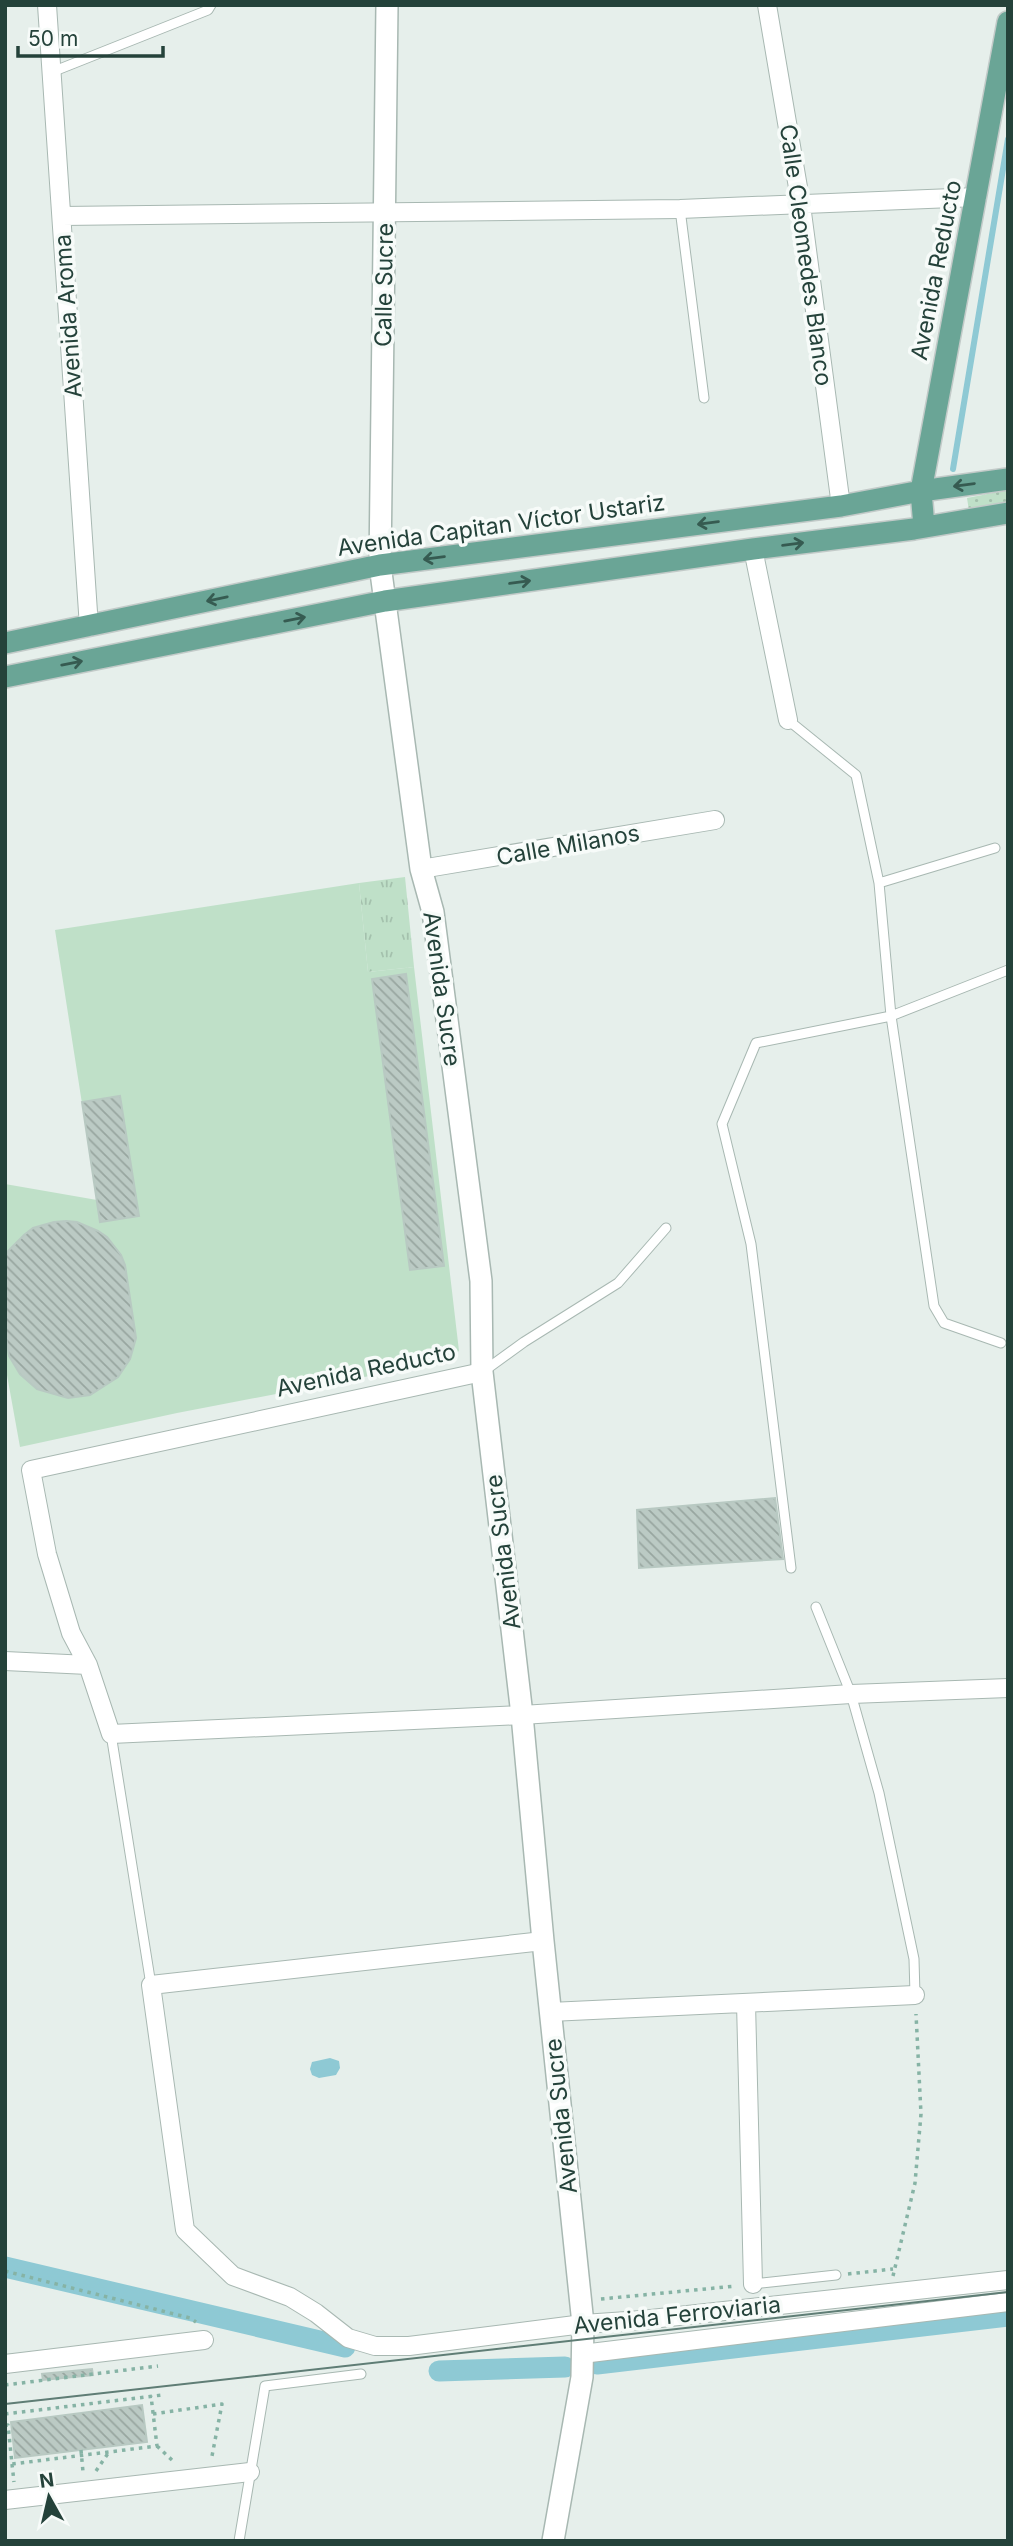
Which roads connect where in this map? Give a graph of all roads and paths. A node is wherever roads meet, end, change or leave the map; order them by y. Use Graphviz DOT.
graph roads {
  1 [pos="47,5"];
  2 [pos="211,5"];
  3 [pos="387,5"];
  4 [pos="767,5"];
  5 [pos="1008,22"];
  6 [pos="52,72"];
  7 [pos="977,198"];
  8 [pos="802,205"];
  9 [pos="680,209"];
  10 [pos="385,213"];
  11 [pos="62,216"];
  12 [pos="704,398"];
  13 [pos="1008,479"];
  14 [pos="921,491"];
  15 [pos="841,506"];
  16 [pos="1008,513"];
  17 [pos="924,527"];
  18 [pos="753,549"];
  19 [pos="380,565"];
  20 [pos="385,601"];
  21 [pos="89,627"];
  22 [pos="5,643"];
  23 [pos="5,677"];
  24 [pos="788,720"];
  25 [pos="715,820"];
  26 [pos="995,848"];
  27 [pos="422,869"];
  28 [pos="879,883"];
  29 [pos="1008,970"];
  30 [pos="891,1016"];
  31 [pos="666,1228"];
  32 [pos="1001,1343"];
  33 [pos="482,1372"];
  34 [pos="792,1568"];
  35 [pos="816,1607"];
  36 [pos="5,1661"];
  37 [pos="89,1665"];
  38 [pos="1008,1688"];
  39 [pos="851,1695"];
  40 [pos="522,1715"];
  41 [pos="111,1734"];
  42 [pos="543,1941"];
  43 [pos="151,1985"];
  44 [pos="915,1995"];
  45 [pos="746,2003"];
  46 [pos="550,2012"];
  47 [pos="893,2269"];
  48 [pos="5,2271"];
  49 [pos="836,2275"];
  50 [pos="1008,2280"];
  51 [pos="752,2284"];
  52 [pos="892,2292"];
  53 [pos="581,2301"];
  54 [pos="1008,2302"];
  55 [pos="583,2324"];
  56 [pos="204,2340"];
  57 [pos="582,2354"];
  58 [pos="5,2364"];
  59 [pos="158,2367"];
  60 [pos="361,2374"];
  61 [pos="5,2385"];
  62 [pos="162,2395"];
  63 [pos="150,2396"];
  64 [pos="5,2414"];
  65 [pos="153,2414"];
  66 [pos="5,2425"];
  67 [pos="157,2446"];
  68 [pos="81,2453"];
  69 [pos="203,2457"];
  70 [pos="182,2460"];
  71 [pos="12,2464"];
  72 [pos="250,2472"];
  73 [pos="85,2491"];
  74 [pos="10,2492"];
  75 [pos="239,2541"];
  76 [pos="553,2541"];
  1 -- 6 [label="street, Avenida Aroma"];
  2 -- 6 [label="lane"];
  3 -- 10 [label="street, Calle Sucre"];
  4 -- 8 [label="street, Calle Cleomedes Blanco"];
  5 -- 7 [label="main road, Avenida Reducto"];
  6 -- 11 [label="street, Avenida Aroma"];
  7 -- 8 [label="street"];
  7 -- 14 [label="main road, Avenida Reducto"];
  8 -- 9 [label="street"];
  8 -- 15 [label="street, Calle Cleomedes Blanco"];
  9 -- 10 [label="street"];
  9 -- 12 [label="lane"];
  10 -- 11 [label="street"];
  10 -- 19 [label="street, Calle Sucre"];
  11 -- 21 [label="street, Avenida Aroma"];
  13 -- 14 [label="main road, Avenida Capitan Víctor Ustariz, one-way"];
  14 -- 15 [label="main road, Avenida Capitan Víctor Ustariz"];
  14 -- 17 [label="main road, Avenida Reducto"];
  15 -- 19 [label="main road, Avenida Capitan Víctor Ustariz, one-way"];
  16 -- 17 [label="main road"];
  18 -- 17 [label="main road, one-way"];
  20 -- 18 [label="main road, one-way"];
  18 -- 24 [label="street"];
  19 -- 20 [label="street, Avenida Sucre"];
  19 -- 21 [label="main road, Avenida Capitan Víctor Ustariz, one-way"];
  23 -- 20 [label="main road, one-way"];
  20 -- 27 [label="street, Avenida Sucre"];
  21 -- 22 [label="main road, Avenida Capitan Víctor Ustariz"];
  24 -- 28 [label="lane"];
  25 -- 27 [label="street, Calle Milanos"];
  26 -- 28 [label="lane"];
  27 -- 33 [label="street, Avenida Sucre"];
  28 -- 30 [label="lane"];
  29 -- 30 [label="lane"];
  30 -- 32 [label="lane"];
  30 -- 34 [label="lane"];
  31 -- 33 [label="lane, Avenida Reducto"];
  33 -- 37 [label="street, Avenida Reducto"];
  33 -- 40 [label="street, Avenida Sucre"];
  35 -- 39 [label="lane"];
  36 -- 37 [label="street"];
  37 -- 41 [label="street"];
  38 -- 39 [label="street"];
  39 -- 40 [label="street"];
  39 -- 44 [label="lane"];
  40 -- 41 [label="street"];
  40 -- 42 [label="street, Avenida Sucre"];
  41 -- 43 [label="lane"];
  42 -- 43 [label="street"];
  42 -- 46 [label="street, Avenida Sucre"];
  43 -- 55 [label="street, Avenida Ferroviaria"];
  44 -- 45 [label="street"];
  44 -- 47 [label="path"];
  45 -- 46 [label="street"];
  45 -- 51 [label="street"];
  46 -- 53 [label="street, Avenida Sucre"];
  47 -- 49 [label="path"];
  47 -- 52 [label="path"];
  48 -- 56 [label="path"];
  49 -- 51 [label="lane"];
  50 -- 52 [label="street, Avenida Ferroviaria"];
  51 -- 53 [label="path"];
  52 -- 55 [label="street, Avenida Ferroviaria"];
  53 -- 55 [label="street, Avenida Sucre"];
  54 -- 57 [label="street, Avenida Ferroviaria"];
  55 -- 57 [label="street, Avenida Sucre"];
  56 -- 58 [label="street"];
  57 -- 76 [label="street, Avenida Sucre"];
  59 -- 61 [label="path"];
  60 -- 72 [label="lane"];
  62 -- 63 [label="path"];
  63 -- 64 [label="path"];
  63 -- 65 [label="path"];
  65 -- 67 [label="path"];
  65 -- 69 [label="path"];
  66 -- 71 [label="path"];
  67 -- 68 [label="path"];
  67 -- 70 [label="path"];
  68 -- 71 [label="path"];
  68 -- 73 [label="path"];
  71 -- 74 [label="path"];
  72 -- 73 [label="street"];
  72 -- 75 [label="lane"];
  73 -- 74 [label="street"];
}
